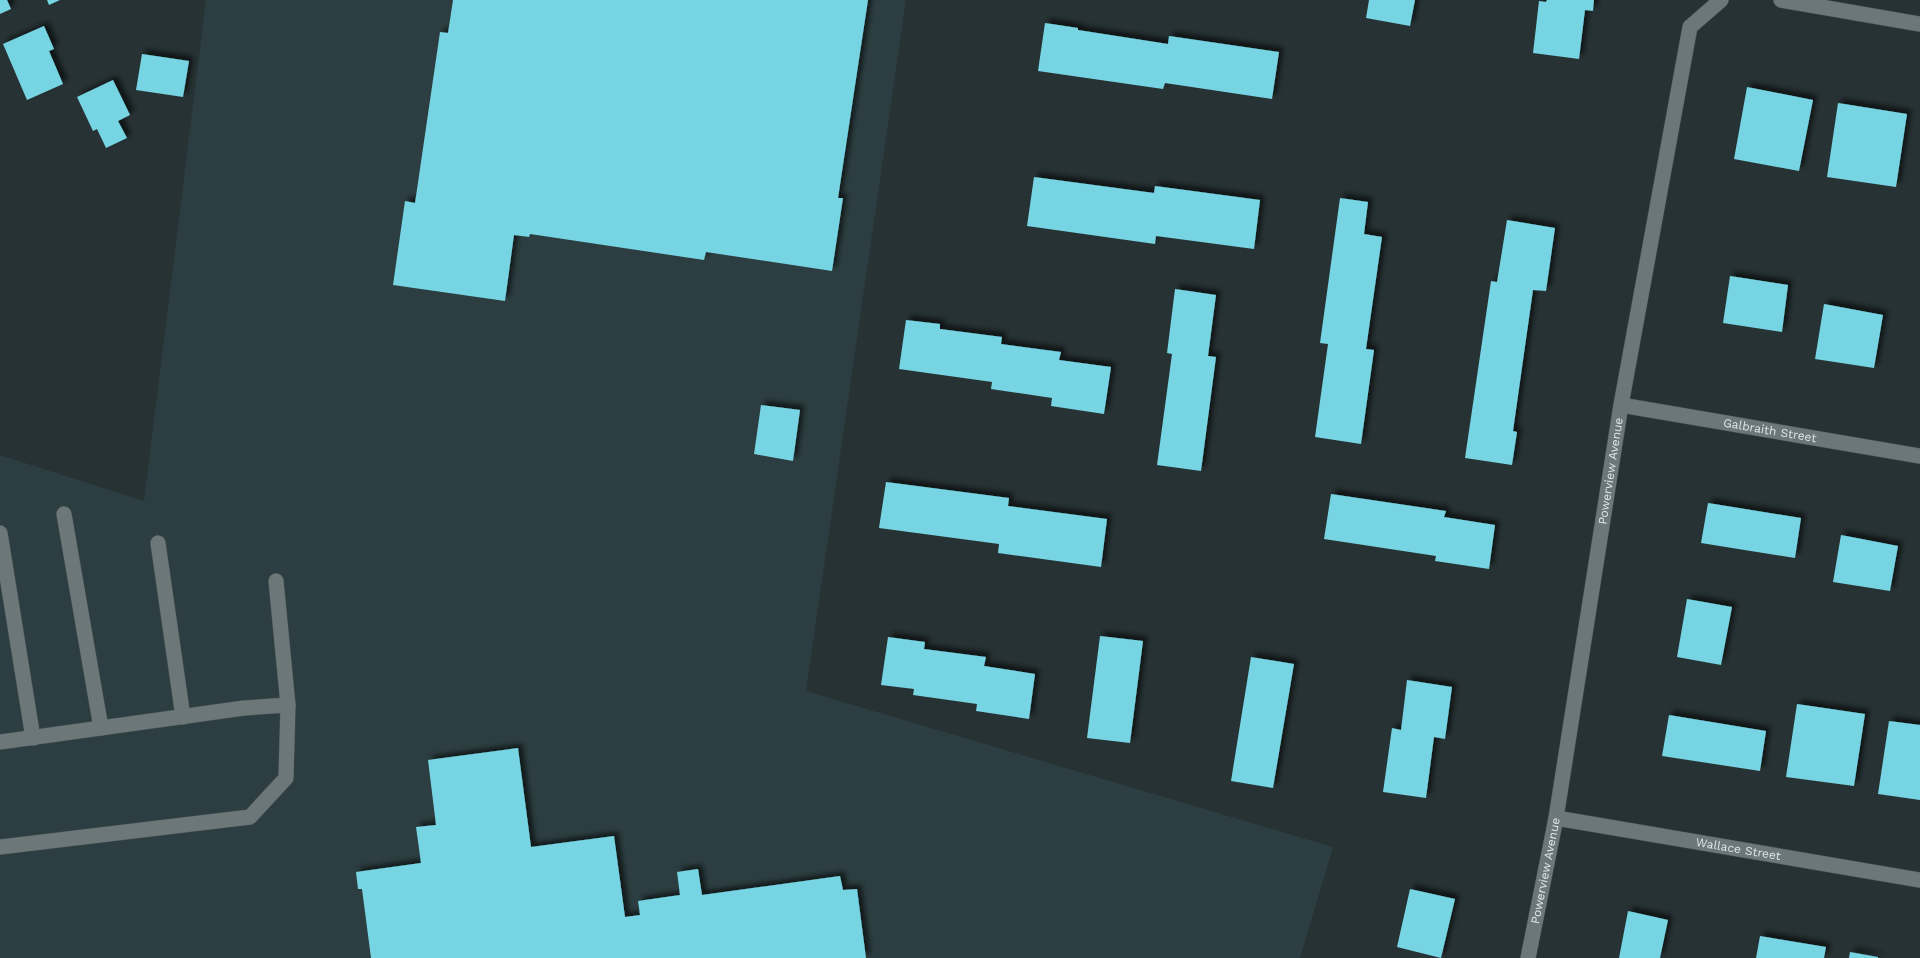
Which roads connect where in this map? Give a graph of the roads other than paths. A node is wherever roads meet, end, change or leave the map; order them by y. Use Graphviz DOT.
graph roads {
  1 [pos="1721,0"];
  2 [pos="1780,0"];
  3 [pos="1920,24"];
  4 [pos="1621,405"];
  5 [pos="1920,456"];
  6 [pos="64,514"];
  7 [pos="0,533"];
  8 [pos="158,543"];
  9 [pos="276,581"];
  10 [pos="288,705"];
  11 [pos="184,716"];
  12 [pos="101,728"];
  13 [pos="33,738"];
  14 [pos="0,742"];
  15 [pos="1556,818"];
  16 [pos="0,847"];
  17 [pos="1920,880"];
  18 [pos="1528,958"];
  1 -- 4 [label="street, Powerview Avenue"];
  2 -- 3 [label="street"];
  4 -- 5 [label="street, Galbraith Street"];
  4 -- 15 [label="street, Powerview Avenue"];
  6 -- 12 [label="street"];
  7 -- 13 [label="street"];
  8 -- 11 [label="street"];
  9 -- 10 [label="street"];
  10 -- 11 [label="street"];
  10 -- 16 [label="street"];
  11 -- 12 [label="street"];
  12 -- 13 [label="street"];
  13 -- 14 [label="street"];
  15 -- 17 [label="street, Wallace Street"];
  15 -- 18 [label="street, Powerview Avenue"];
}
